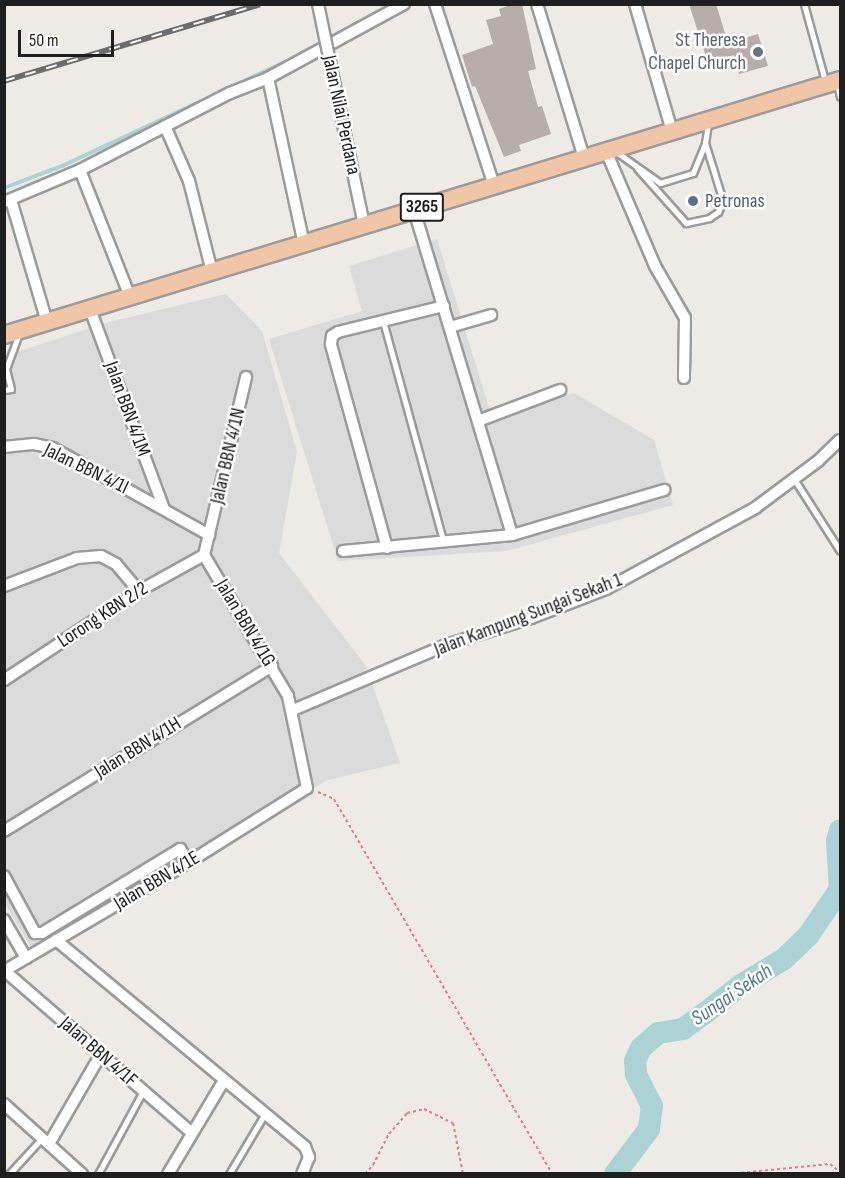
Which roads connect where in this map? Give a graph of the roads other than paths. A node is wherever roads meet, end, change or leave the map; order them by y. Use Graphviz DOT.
graph roads {
  1 [pos="318,4"];
  2 [pos="404,4"];
  3 [pos="435,4"];
  4 [pos="537,4"];
  5 [pos="635,4"];
  6 [pos="804,4"];
  7 [pos="268,78"];
  8 [pos="836,86"];
  9 [pos="708,120"];
  10 [pos="165,126"];
  11 [pos="672,131"];
  12 [pos="705,143"];
  13 [pos="609,150"];
  14 [pos="584,158"];
  15 [pos="638,168"];
  16 [pos="80,170"];
  17 [pos="494,186"];
  18 [pos="8,201"];
  19 [pos="414,210"];
  20 [pos="364,225"];
  21 [pos="304,244"];
  22 [pos="212,272"];
  23 [pos="130,297"];
  24 [pos="444,306"];
  25 [pos="90,309"];
  26 [pos="491,315"];
  27 [pos="382,321"];
  28 [pos="47,322"];
  29 [pos="450,327"];
  30 [pos="21,330"];
  31 [pos="4,335"];
  32 [pos="246,377"];
  33 [pos="684,378"];
  34 [pos="4,390"];
  35 [pos="560,390"];
  36 [pos="478,422"];
  37 [pos="840,440"];
  38 [pos="4,447"];
  39 [pos="794,479"];
  40 [pos="664,490"];
  41 [pos="164,509"];
  42 [pos="209,535"];
  43 [pos="512,535"];
  44 [pos="443,543"];
  45 [pos="387,548"];
  46 [pos="343,551"];
  47 [pos="840,551"];
  48 [pos="204,555"];
  49 [pos="4,586"];
  50 [pos="139,591"];
  51 [pos="272,666"];
  52 [pos="4,680"];
  53 [pos="293,710"];
  54 [pos="307,788"];
  55 [pos="4,831"];
  56 [pos="189,862"];
  57 [pos="4,876"];
  58 [pos="4,920"];
  59 [pos="56,940"];
  60 [pos="26,958"];
  61 [pos="5,971"];
  62 [pos="101,1054"];
  63 [pos="223,1082"];
  64 [pos="143,1091"];
  65 [pos="4,1104"];
  66 [pos="264,1115"];
  67 [pos="192,1133"];
  68 [pos="45,1141"];
  69 [pos="304,1170"];
  70 [pos="9,1173"];
  71 [pos="82,1173"];
  72 [pos="98,1173"];
  73 [pos="168,1173"];
  74 [pos="229,1173"];
  1 -- 20 [label="street, Jalan Nilai Perdana, bridge"];
  2 -- 7 [label="street"];
  3 -- 17 [label="street"];
  4 -- 14 [label="street"];
  5 -- 11 [label="street"];
  6 -- 8 [label="lane"];
  7 -- 10 [label="street"];
  7 -- 21 [label="street"];
  8 -- 9 [label="main road, 3265"];
  9 -- 11 [label="main road, 3265"];
  9 -- 12 [label="lane"];
  10 -- 16 [label="street"];
  10 -- 22 [label="street"];
  11 -- 13 [label="main road, 3265"];
  12 -- 15 [label="lane"];
  12 -- 15 [label="lane"];
  13 -- 14 [label="main road, 3265"];
  13 -- 15 [label="lane"];
  13 -- 33 [label="street"];
  14 -- 17 [label="main road, 3265"];
  16 -- 18 [label="street"];
  16 -- 23 [label="street"];
  17 -- 19 [label="main road, 3265"];
  18 -- 28 [label="street"];
  19 -- 20 [label="main road, 3265"];
  19 -- 24 [label="street"];
  20 -- 21 [label="main road, 3265"];
  21 -- 22 [label="main road, 3265"];
  22 -- 23 [label="main road, 3265"];
  23 -- 25 [label="main road, 3265"];
  24 -- 27 [label="street"];
  24 -- 29 [label="street"];
  25 -- 28 [label="main road, 3265"];
  25 -- 41 [label="street, Jalan BBN 4/1M"];
  26 -- 29 [label="street"];
  27 -- 44 [label="lane"];
  27 -- 45 [label="street"];
  28 -- 30 [label="main road, 3265"];
  29 -- 36 [label="street"];
  30 -- 31 [label="main road, 3265"];
  30 -- 34 [label="lane"];
  32 -- 42 [label="street, Jalan BBN 4/1N"];
  35 -- 36 [label="street"];
  36 -- 43 [label="street"];
  37 -- 39 [label="street, Jalan Kampung Sungai Sekah 1"];
  38 -- 41 [label="street, Jalan BBN 4/1I"];
  39 -- 47 [label="lane"];
  39 -- 53 [label="street, Jalan Kampung Sungai Sekah 1"];
  40 -- 43 [label="street"];
  41 -- 42 [label="street, Jalan BBN 4/1I"];
  42 -- 48 [label="street"];
  43 -- 44 [label="street"];
  44 -- 45 [label="street"];
  45 -- 46 [label="street"];
  48 -- 50 [label="street, Lorong KBN 2/2"];
  48 -- 51 [label="street, Jalan BBN 4/1G"];
  49 -- 50 [label="street"];
  50 -- 52 [label="street, Lorong KBN 2/2"];
  51 -- 53 [label="street, Jalan BBN 4/1G"];
  51 -- 55 [label="street, Jalan BBN 4/1H"];
  53 -- 54 [label="street, Jalan BBN 4/1G"];
  54 -- 56 [label="street, Jalan BBN 4/1E"];
  56 -- 57 [label="street"];
  56 -- 59 [label="street, Jalan BBN 4/1E"];
  58 -- 60 [label="street"];
  59 -- 60 [label="street, Jalan BBN 4/1E"];
  59 -- 63 [label="street"];
  60 -- 61 [label="street, Jalan BBN 4/1E"];
  61 -- 62 [label="street, Jalan BBN 4/1F"];
  62 -- 64 [label="street, Jalan BBN 4/1F"];
  62 -- 68 [label="street"];
  63 -- 66 [label="street"];
  63 -- 67 [label="street"];
  64 -- 67 [label="street, Jalan BBN 4/1F"];
  64 -- 72 [label="lane"];
  65 -- 68 [label="street"];
  66 -- 69 [label="street"];
  66 -- 74 [label="lane"];
  67 -- 73 [label="street"];
  68 -- 70 [label="lane"];
  68 -- 71 [label="street"];
}
